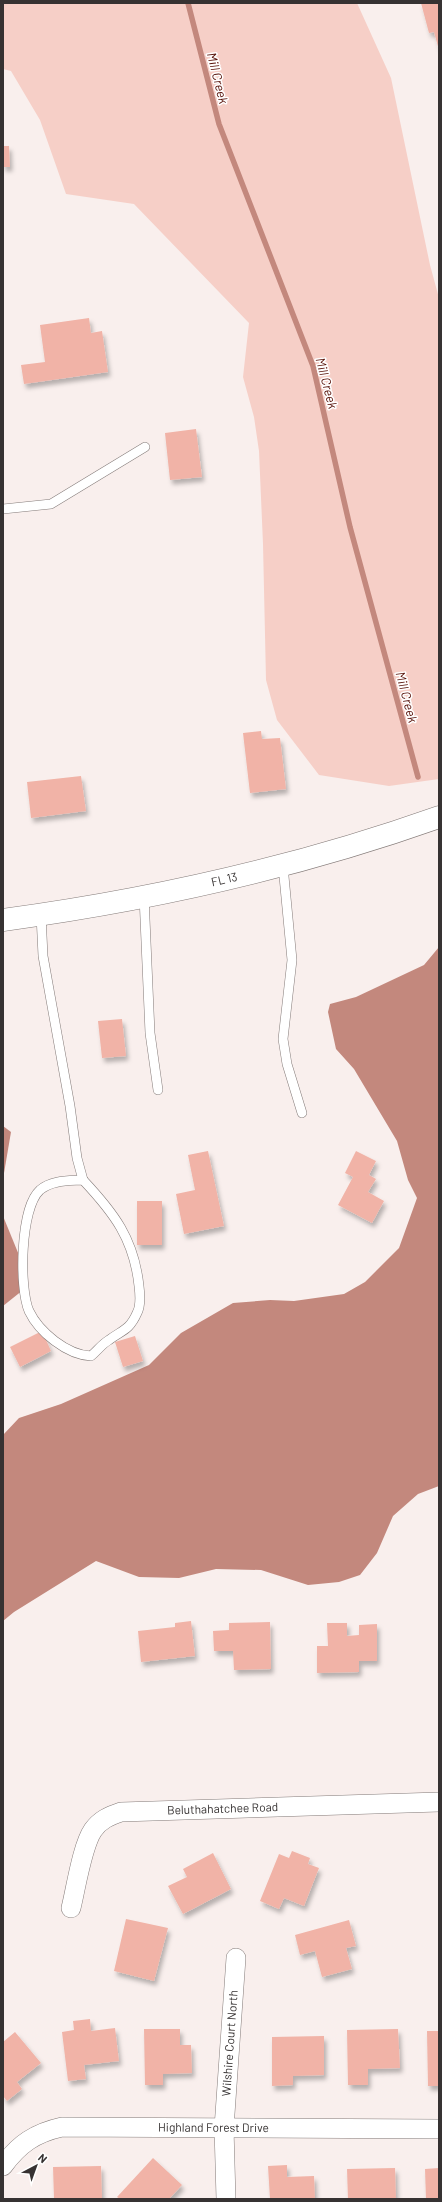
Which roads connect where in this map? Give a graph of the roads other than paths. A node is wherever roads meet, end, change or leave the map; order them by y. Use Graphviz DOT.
graph roads {
  1 [pos="145,447"];
  2 [pos="3,509"];
  3 [pos="439,816"];
  4 [pos="283,866"];
  5 [pos="144,896"];
  6 [pos="40,915"];
  7 [pos="3,920"];
  8 [pos="158,1090"];
  9 [pos="302,1113"];
  10 [pos="83,1180"];
  11 [pos="439,1802"];
  12 [pos="71,1908"];
  13 [pos="236,1958"];
  14 [pos="224,2128"];
  15 [pos="439,2129"];
  16 [pos="3,2166"];
  17 [pos="226,2199"];
  1 -- 2 [label="lane"];
  3 -- 4 [label="main road, FL 13"];
  4 -- 5 [label="main road, FL 13"];
  4 -- 9 [label="lane"];
  5 -- 6 [label="main road, FL 13"];
  5 -- 8 [label="lane"];
  6 -- 7 [label="main road, FL 13"];
  6 -- 10 [label="lane"];
  10 -- 10 [label="lane"];
  11 -- 12 [label="street, Beluthahatchee Road"];
  13 -- 14 [label="street, Wilshire Court North"];
  14 -- 15 [label="street, Highland Forest Drive"];
  14 -- 16 [label="street, Highland Forest Drive"];
  14 -- 17 [label="street, Wilshire Court North"];
}
